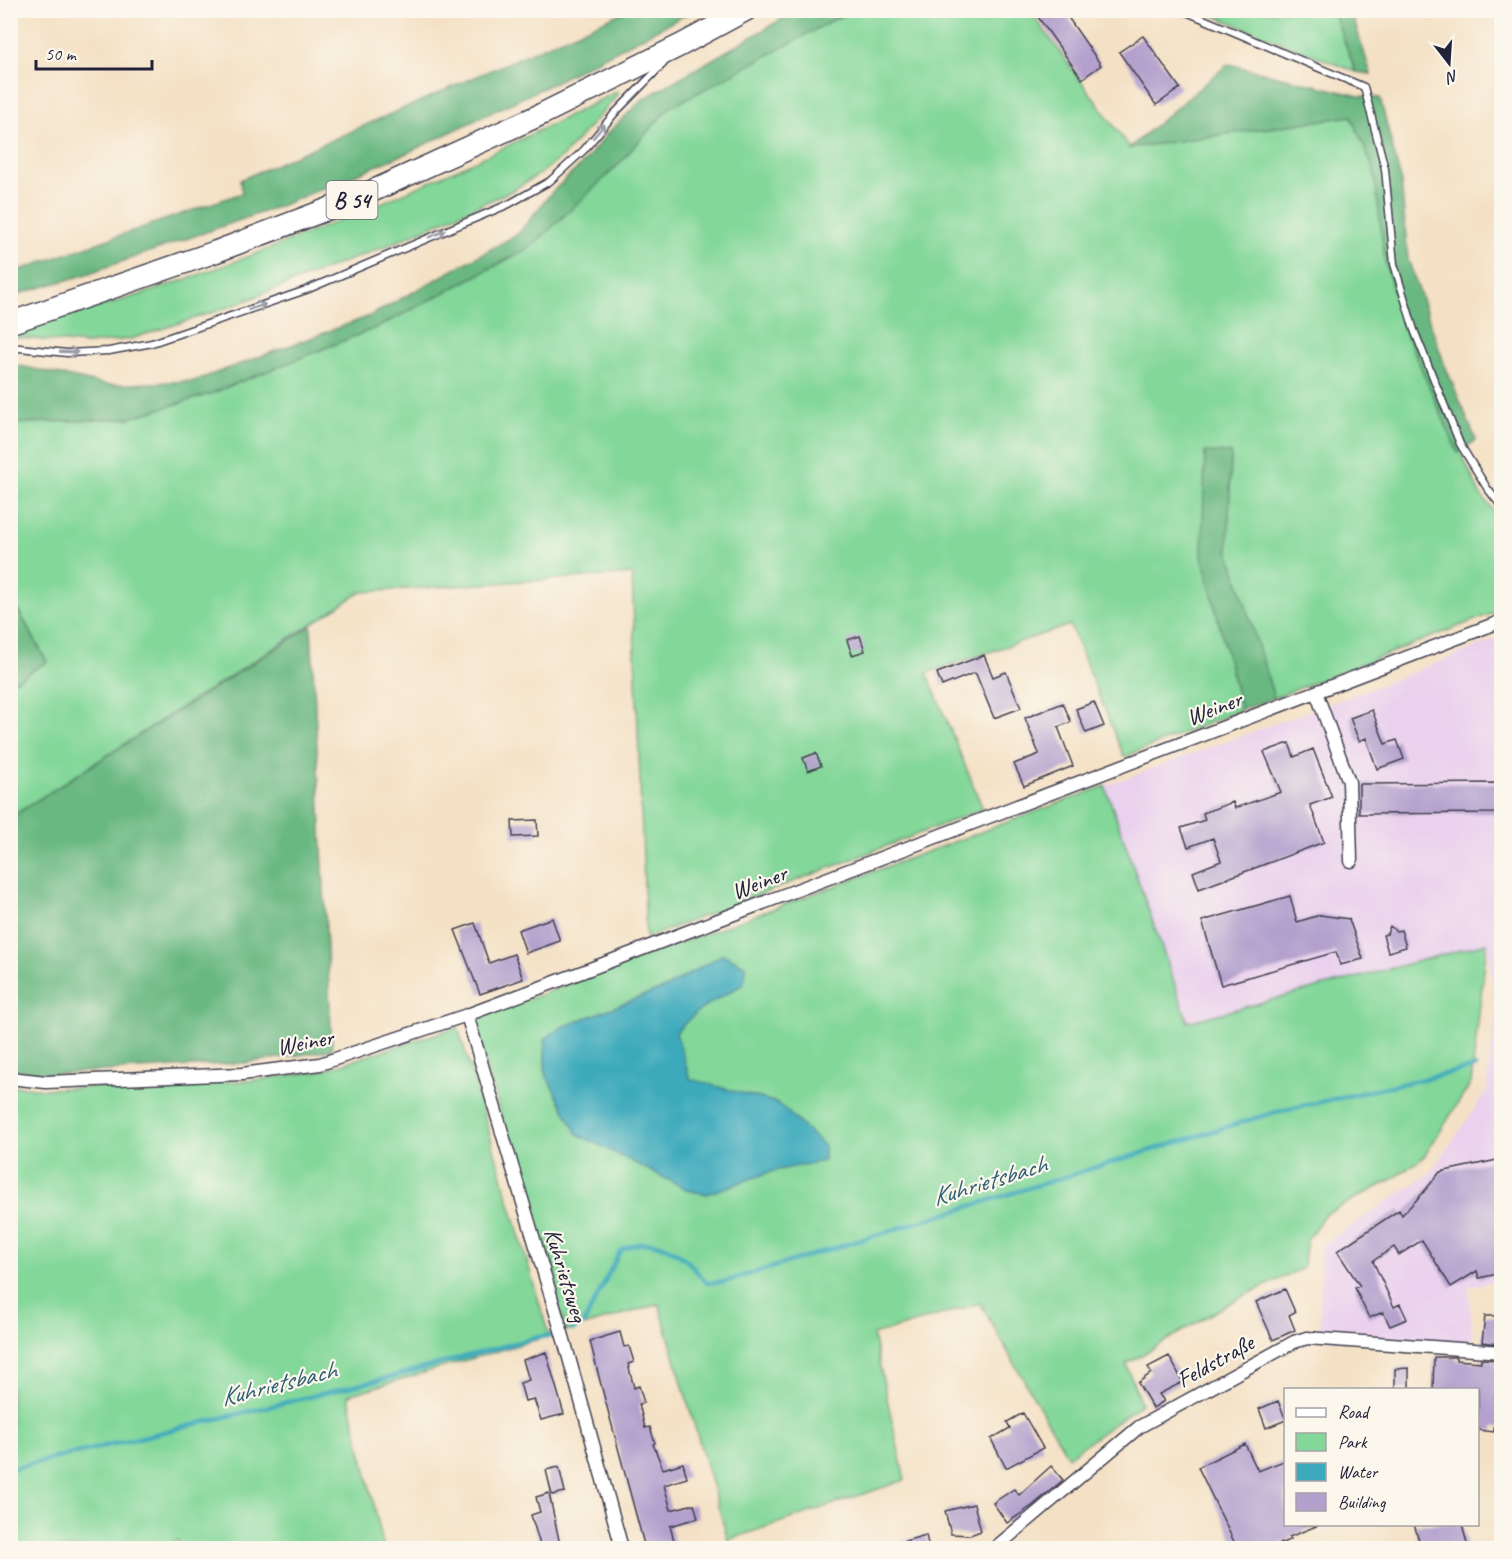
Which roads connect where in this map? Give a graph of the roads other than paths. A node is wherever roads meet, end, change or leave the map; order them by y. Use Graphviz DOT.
graph roads {
  1 [pos="746,10"];
  2 [pos="1182,10"];
  3 [pos="681,45"];
  4 [pos="10,323"];
  5 [pos="10,347"];
  6 [pos="1502,507"];
  7 [pos="1502,621"];
  8 [pos="1316,692"];
  9 [pos="1351,861"];
  10 [pos="467,1015"];
  11 [pos="10,1078"];
  12 [pos="1502,1352"];
  13 [pos="622,1548"];
  14 [pos="995,1548"];
  1 -- 3 [label="highway, B 54"];
  2 -- 6 [label="lane"];
  3 -- 4 [label="highway, B 54"];
  5 -- 3 [label="lane, one-way"];
  7 -- 8 [label="street, Weiner"];
  8 -- 9 [label="street"];
  8 -- 10 [label="street, Weiner"];
  10 -- 11 [label="street, Weiner"];
  10 -- 13 [label="street, Kuhrietsweg"];
  12 -- 14 [label="street, Feldstraße"];
}
